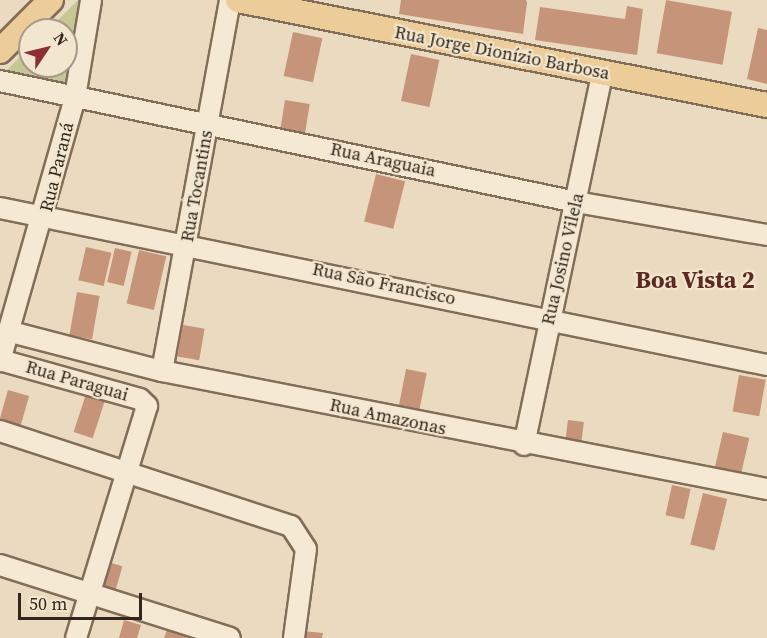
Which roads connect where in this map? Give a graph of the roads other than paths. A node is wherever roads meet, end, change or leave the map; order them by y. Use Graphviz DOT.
graph roads {
  1 [pos="51,0"];
  2 [pos="91,0"];
  3 [pos="230,0"];
  4 [pos="238,0"];
  5 [pos="0,51"];
  6 [pos="602,74"];
  7 [pos="0,81"];
  8 [pos="75,97"];
  9 [pos="767,105"];
  10 [pos="208,123"];
  11 [pos="576,202"];
  12 [pos="0,208"];
  13 [pos="44,217"];
  14 [pos="767,236"];
  15 [pos="187,243"];
  16 [pos="550,319"];
  17 [pos="11,332"];
  18 [pos="0,360"];
  19 [pos="767,365"];
  20 [pos="162,371"];
  21 [pos="0,431"];
  22 [pos="524,445"];
  23 [pos="126,473"];
  24 [pos="767,489"];
  25 [pos="0,565"];
  26 [pos="90,595"];
  27 [pos="76,638"];
  28 [pos="230,638"];
  29 [pos="294,638"];
  1 -- 5 [label="main road"];
  2 -- 8 [label="street, Rua Paraná"];
  3 -- 10 [label="street, Rua Tocantins"];
  4 -- 6 [label="main road, Rua Jorge Dionízio Barbosa"];
  6 -- 9 [label="main road, Rua Jorge Dionízio Barbosa"];
  6 -- 11 [label="street, Rua Josino Vilela"];
  7 -- 8 [label="street, Rua Araguaia"];
  8 -- 10 [label="street, Rua Araguaia"];
  8 -- 13 [label="street, Rua Paraná"];
  10 -- 11 [label="street, Rua Araguaia"];
  10 -- 15 [label="street, Rua Tocantins"];
  11 -- 14 [label="street, Rua Araguaia"];
  11 -- 16 [label="street, Rua Josino Vilela"];
  12 -- 13 [label="street, Rua São Francisco"];
  13 -- 15 [label="street, Rua São Francisco"];
  13 -- 17 [label="street, Rua Paraná"];
  15 -- 16 [label="street, Rua São Francisco"];
  15 -- 20 [label="street, Rua Tocantins"];
  16 -- 19 [label="street, Rua São Francisco"];
  16 -- 22 [label="street, Rua Josino Vilela"];
  17 -- 18 [label="street, Rua Paraná"];
  17 -- 20 [label="street, Rua Amazonas"];
  18 -- 23 [label="street, Rua Paraguai"];
  20 -- 22 [label="street, Rua Amazonas"];
  21 -- 23 [label="street"];
  22 -- 24 [label="street, Rua Amazonas"];
  23 -- 26 [label="street"];
  23 -- 29 [label="street"];
  25 -- 26 [label="street"];
  26 -- 27 [label="street"];
  26 -- 28 [label="street"];
}
